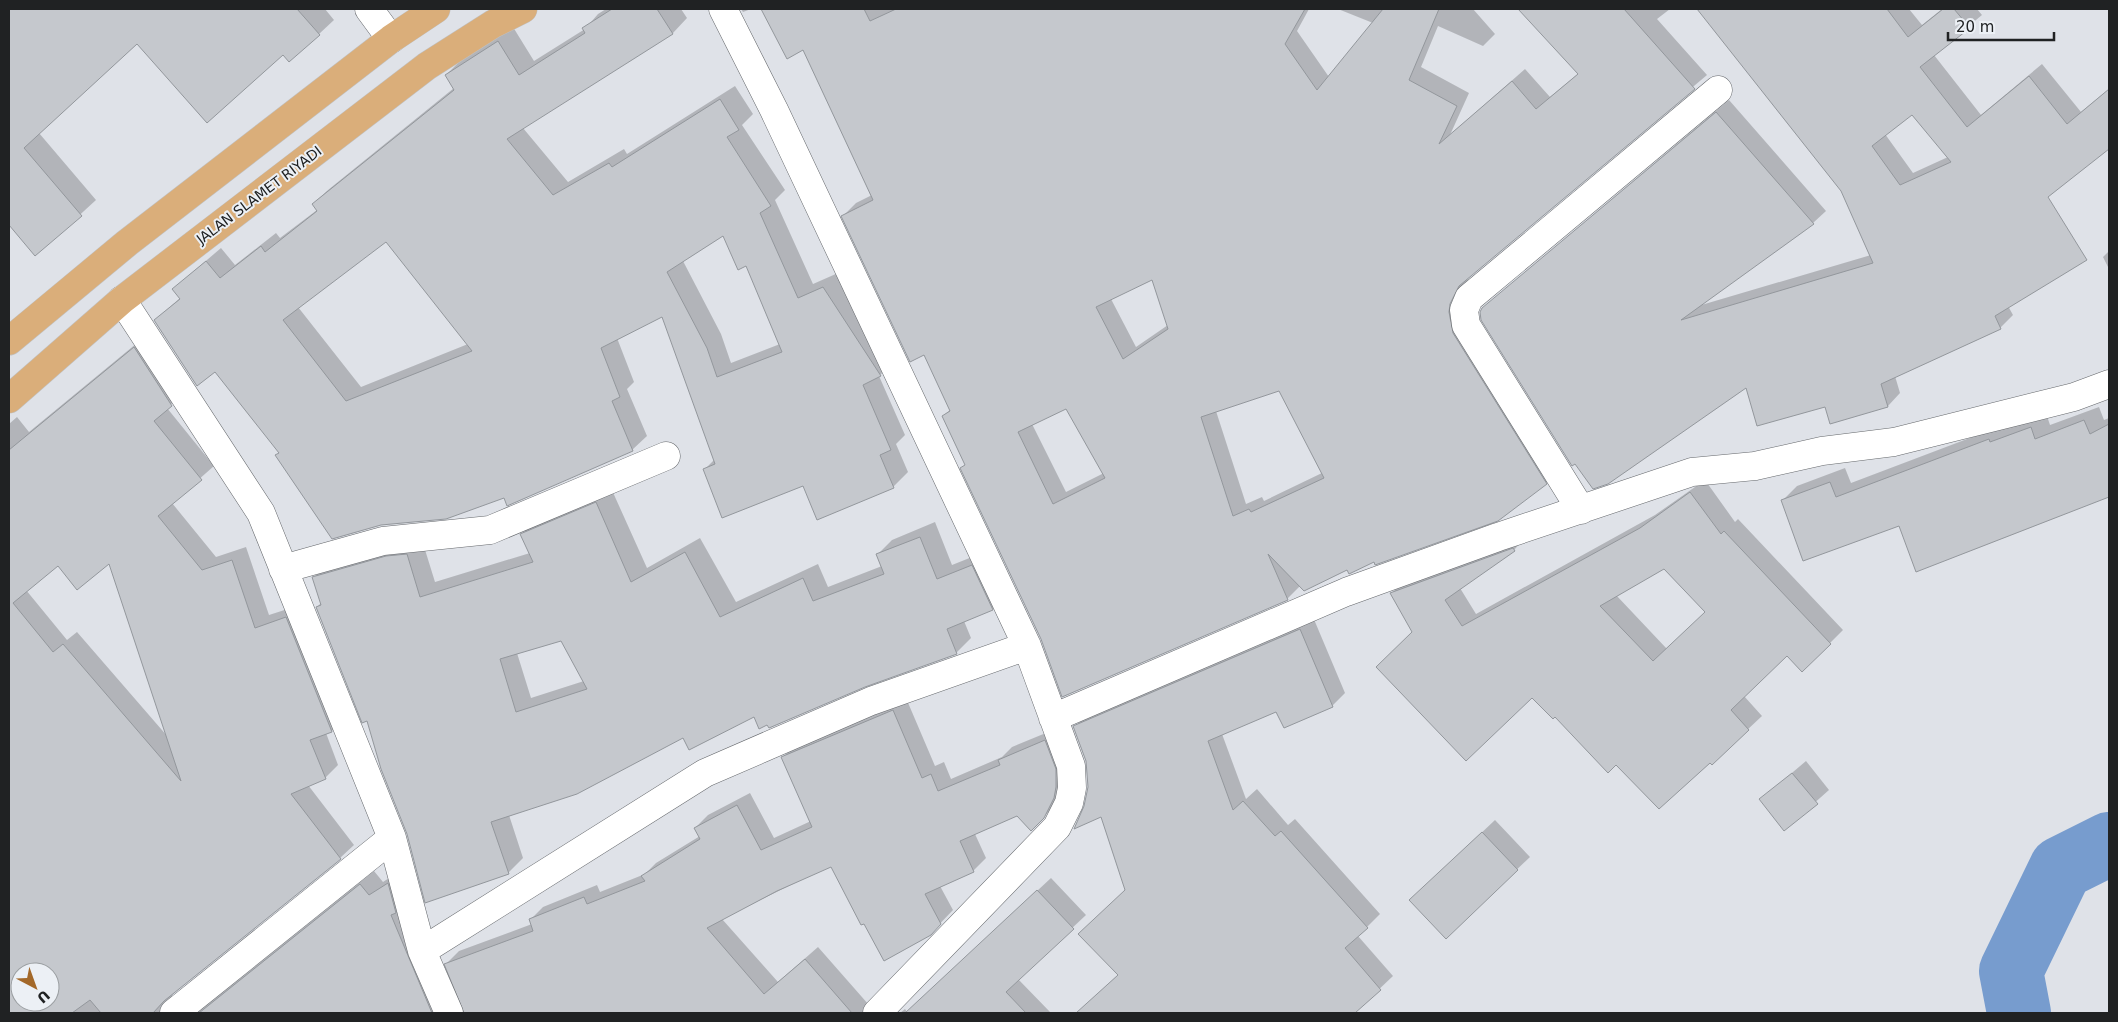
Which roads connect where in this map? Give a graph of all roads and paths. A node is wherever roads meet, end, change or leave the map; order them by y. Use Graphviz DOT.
graph roads {
  1 [pos="369,9"];
  2 [pos="436,9"];
  3 [pos="522,9"];
  4 [pos="723,9"];
  5 [pos="489,17"];
  6 [pos="391,39"];
  7 [pos="1718,90"];
  8 [pos="122,300"];
  9 [pos="9,341"];
  10 [pos="2109,384"];
  11 [pos="9,399"];
  12 [pos="666,456"];
  13 [pos="1581,510"];
  14 [pos="282,569"];
  15 [pos="1027,646"];
  16 [pos="1052,718"];
  17 [pos="392,838"];
  18 [pos="422,951"];
  19 [pos="174,1013"];
  20 [pos="449,1013"];
  21 [pos="877,1013"];
  1 -- 6 [label="street"];
  2 -- 6 [label="main road"];
  3 -- 5 [label="main road, JALAN SLAMET RIYADI"];
  4 -- 15 [label="street"];
  5 -- 8 [label="main road, JALAN SLAMET RIYADI"];
  6 -- 9 [label="main road"];
  7 -- 13 [label="street"];
  8 -- 11 [label="main road, JALAN SLAMET RIYADI"];
  8 -- 14 [label="street"];
  10 -- 13 [label="street"];
  12 -- 14 [label="street"];
  13 -- 16 [label="street"];
  14 -- 17 [label="street"];
  15 -- 16 [label="street"];
  15 -- 18 [label="street"];
  16 -- 21 [label="street"];
  17 -- 18 [label="street"];
  17 -- 19 [label="street"];
  18 -- 20 [label="street"];
}
